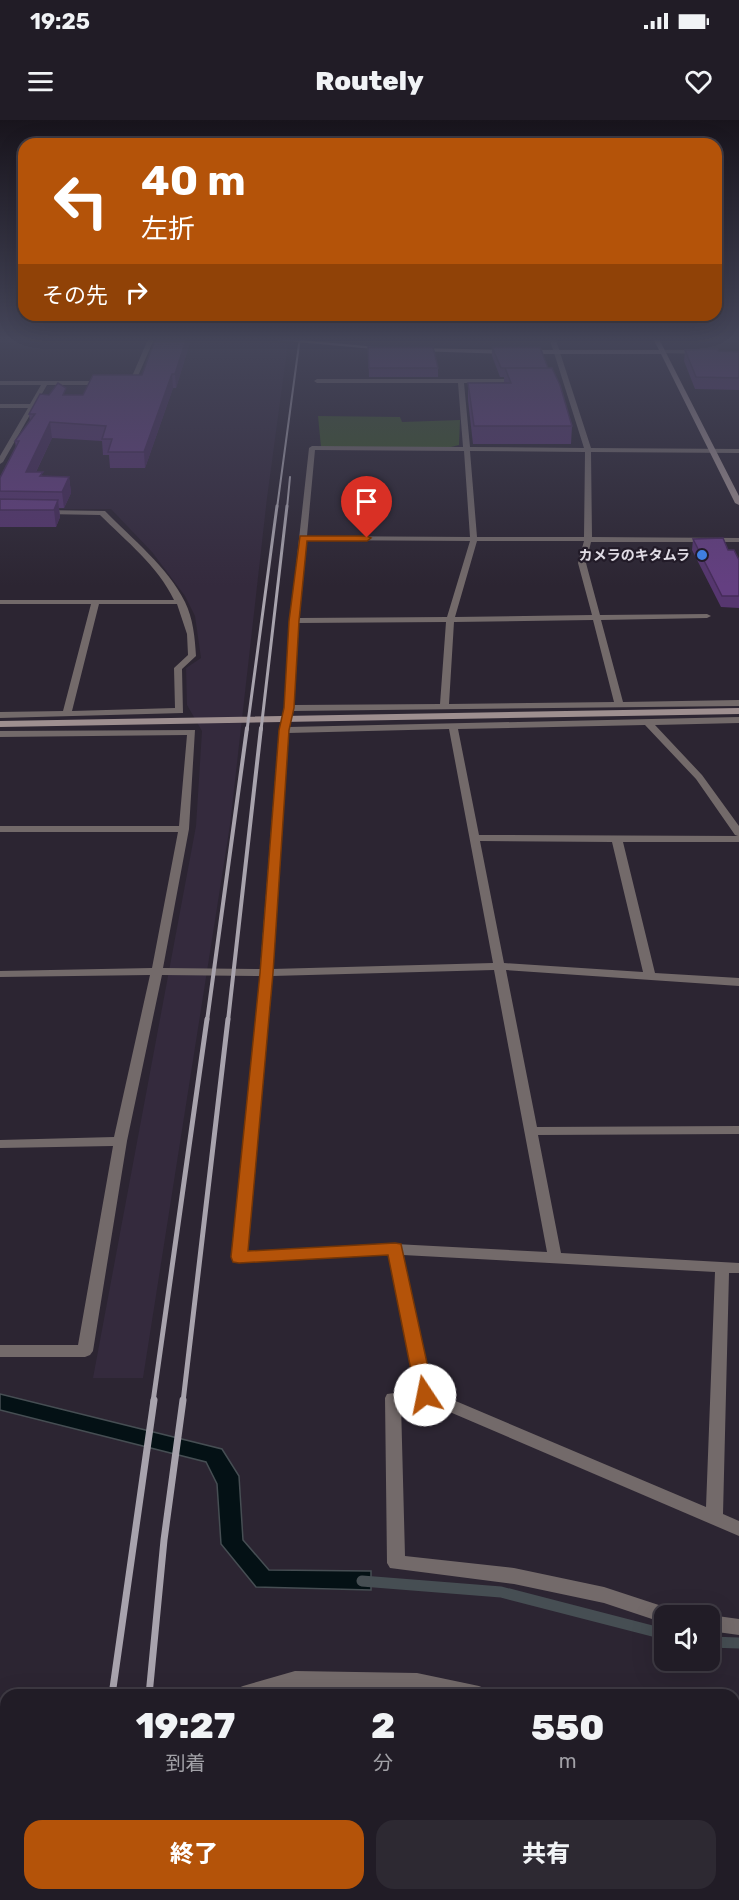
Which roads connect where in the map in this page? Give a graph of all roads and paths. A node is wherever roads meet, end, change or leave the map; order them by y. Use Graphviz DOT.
graph roads {
  1 [pos="24,420"];
  2 [pos="464,420"];
  3 [pos="578,420"];
  4 [pos="697,420"];
  5 [pos="466,449"];
  6 [pos="588,450"];
  7 [pos="713,451"];
  8 [pos="739,451"];
  9 [pos="0,462"];
  10 [pos="739,503"];
  11 [pos="34,512"];
  12 [pos="303,538"];
  13 [pos="474,538"];
  14 [pos="588,539"];
  15 [pos="739,540"];
  16 [pos="0,602"];
  17 [pos="181,602"];
  18 [pos="95,603"];
  19 [pos="707,616"];
  20 [pos="595,617"];
  21 [pos="450,619"];
  22 [pos="294,621"];
  23 [pos="619,703"];
  24 [pos="739,703"];
  25 [pos="444,706"];
  26 [pos="289,708"];
  27 [pos="739,711"];
  28 [pos="67,714"];
  29 [pos="0,715"];
  30 [pos="739,720"];
  31 [pos="647,722"];
  32 [pos="0,724"];
  33 [pos="453,726"];
  34 [pos="284,730"];
  35 [pos="0,734"];
  36 [pos="184,829"];
  37 [pos="0,830"];
  38 [pos="739,832"];
  39 [pos="475,838"];
  40 [pos="617,838"];
  41 [pos="739,839"];
  42 [pos="499,966"];
  43 [pos="157,971"];
  44 [pos="266,973"];
  45 [pos="0,974"];
  46 [pos="650,976"];
  47 [pos="738,984"];
  48 [pos="739,1130"];
  49 [pos="531,1131"];
  50 [pos="120,1141"];
  51 [pos="0,1143"];
  52 [pos="395,1249"];
  53 [pos="555,1257"];
  54 [pos="722,1266"];
  55 [pos="739,1268"];
  56 [pos="0,1351"];
  57 [pos="425,1395"];
  58 [pos="714,1519"];
  59 [pos="739,1529"];
  60 [pos="654,1611"];
  61 [pos="720,1624"];
  62 [pos="739,1627"];
  63 [pos="264,1689"];
  64 [pos="450,1689"];
  1 -- 9 [label="street"];
  2 -- 5 [label="street"];
  3 -- 6 [label="street"];
  4 -- 7 [label="street"];
  5 -- 6 [label="street"];
  5 -- 12 [label="street"];
  5 -- 13 [label="street"];
  6 -- 7 [label="street"];
  6 -- 14 [label="street"];
  7 -- 8 [label="street"];
  7 -- 10 [label="street"];
  11 -- 17 [label="street"];
  12 -- 13 [label="street"];
  12 -- 22 [label="street"];
  13 -- 14 [label="street"];
  13 -- 21 [label="street"];
  14 -- 15 [label="street"];
  14 -- 20 [label="street"];
  16 -- 18 [label="street"];
  17 -- 18 [label="street"];
  17 -- 28 [label="street"];
  18 -- 28 [label="street"];
  19 -- 20 [label="street"];
  20 -- 21 [label="street"];
  20 -- 23 [label="street"];
  21 -- 22 [label="street"];
  21 -- 25 [label="street"];
  22 -- 26 [label="street"];
  23 -- 24 [label="street"];
  23 -- 25 [label="street"];
  25 -- 26 [label="street"];
  26 -- 34 [label="street"];
  27 -- 32 [label="street"];
  28 -- 29 [label="street"];
  30 -- 31 [label="street"];
  31 -- 33 [label="street"];
  31 -- 38 [label="street"];
  33 -- 34 [label="street"];
  33 -- 39 [label="street"];
  34 -- 44 [label="street"];
  35 -- 36 [label="street"];
  36 -- 37 [label="street"];
  36 -- 43 [label="street"];
  39 -- 40 [label="street"];
  39 -- 42 [label="street"];
  40 -- 41 [label="street"];
  40 -- 46 [label="street"];
  42 -- 44 [label="street"];
  42 -- 46 [label="street"];
  42 -- 49 [label="street"];
  43 -- 44 [label="street"];
  43 -- 45 [label="street"];
  43 -- 50 [label="street"];
  44 -- 52 [label="street"];
  46 -- 47 [label="street"];
  48 -- 49 [label="street"];
  49 -- 53 [label="street"];
  50 -- 51 [label="street"];
  50 -- 56 [label="street"];
  52 -- 53 [label="street"];
  52 -- 57 [label="street"];
  53 -- 54 [label="street"];
  54 -- 55 [label="street"];
  54 -- 58 [label="street"];
  57 -- 58 [label="street"];
  57 -- 60 [label="street"];
  58 -- 59 [label="street"];
  61 -- 62 [label="street"];
  63 -- 64 [label="street"];
}
